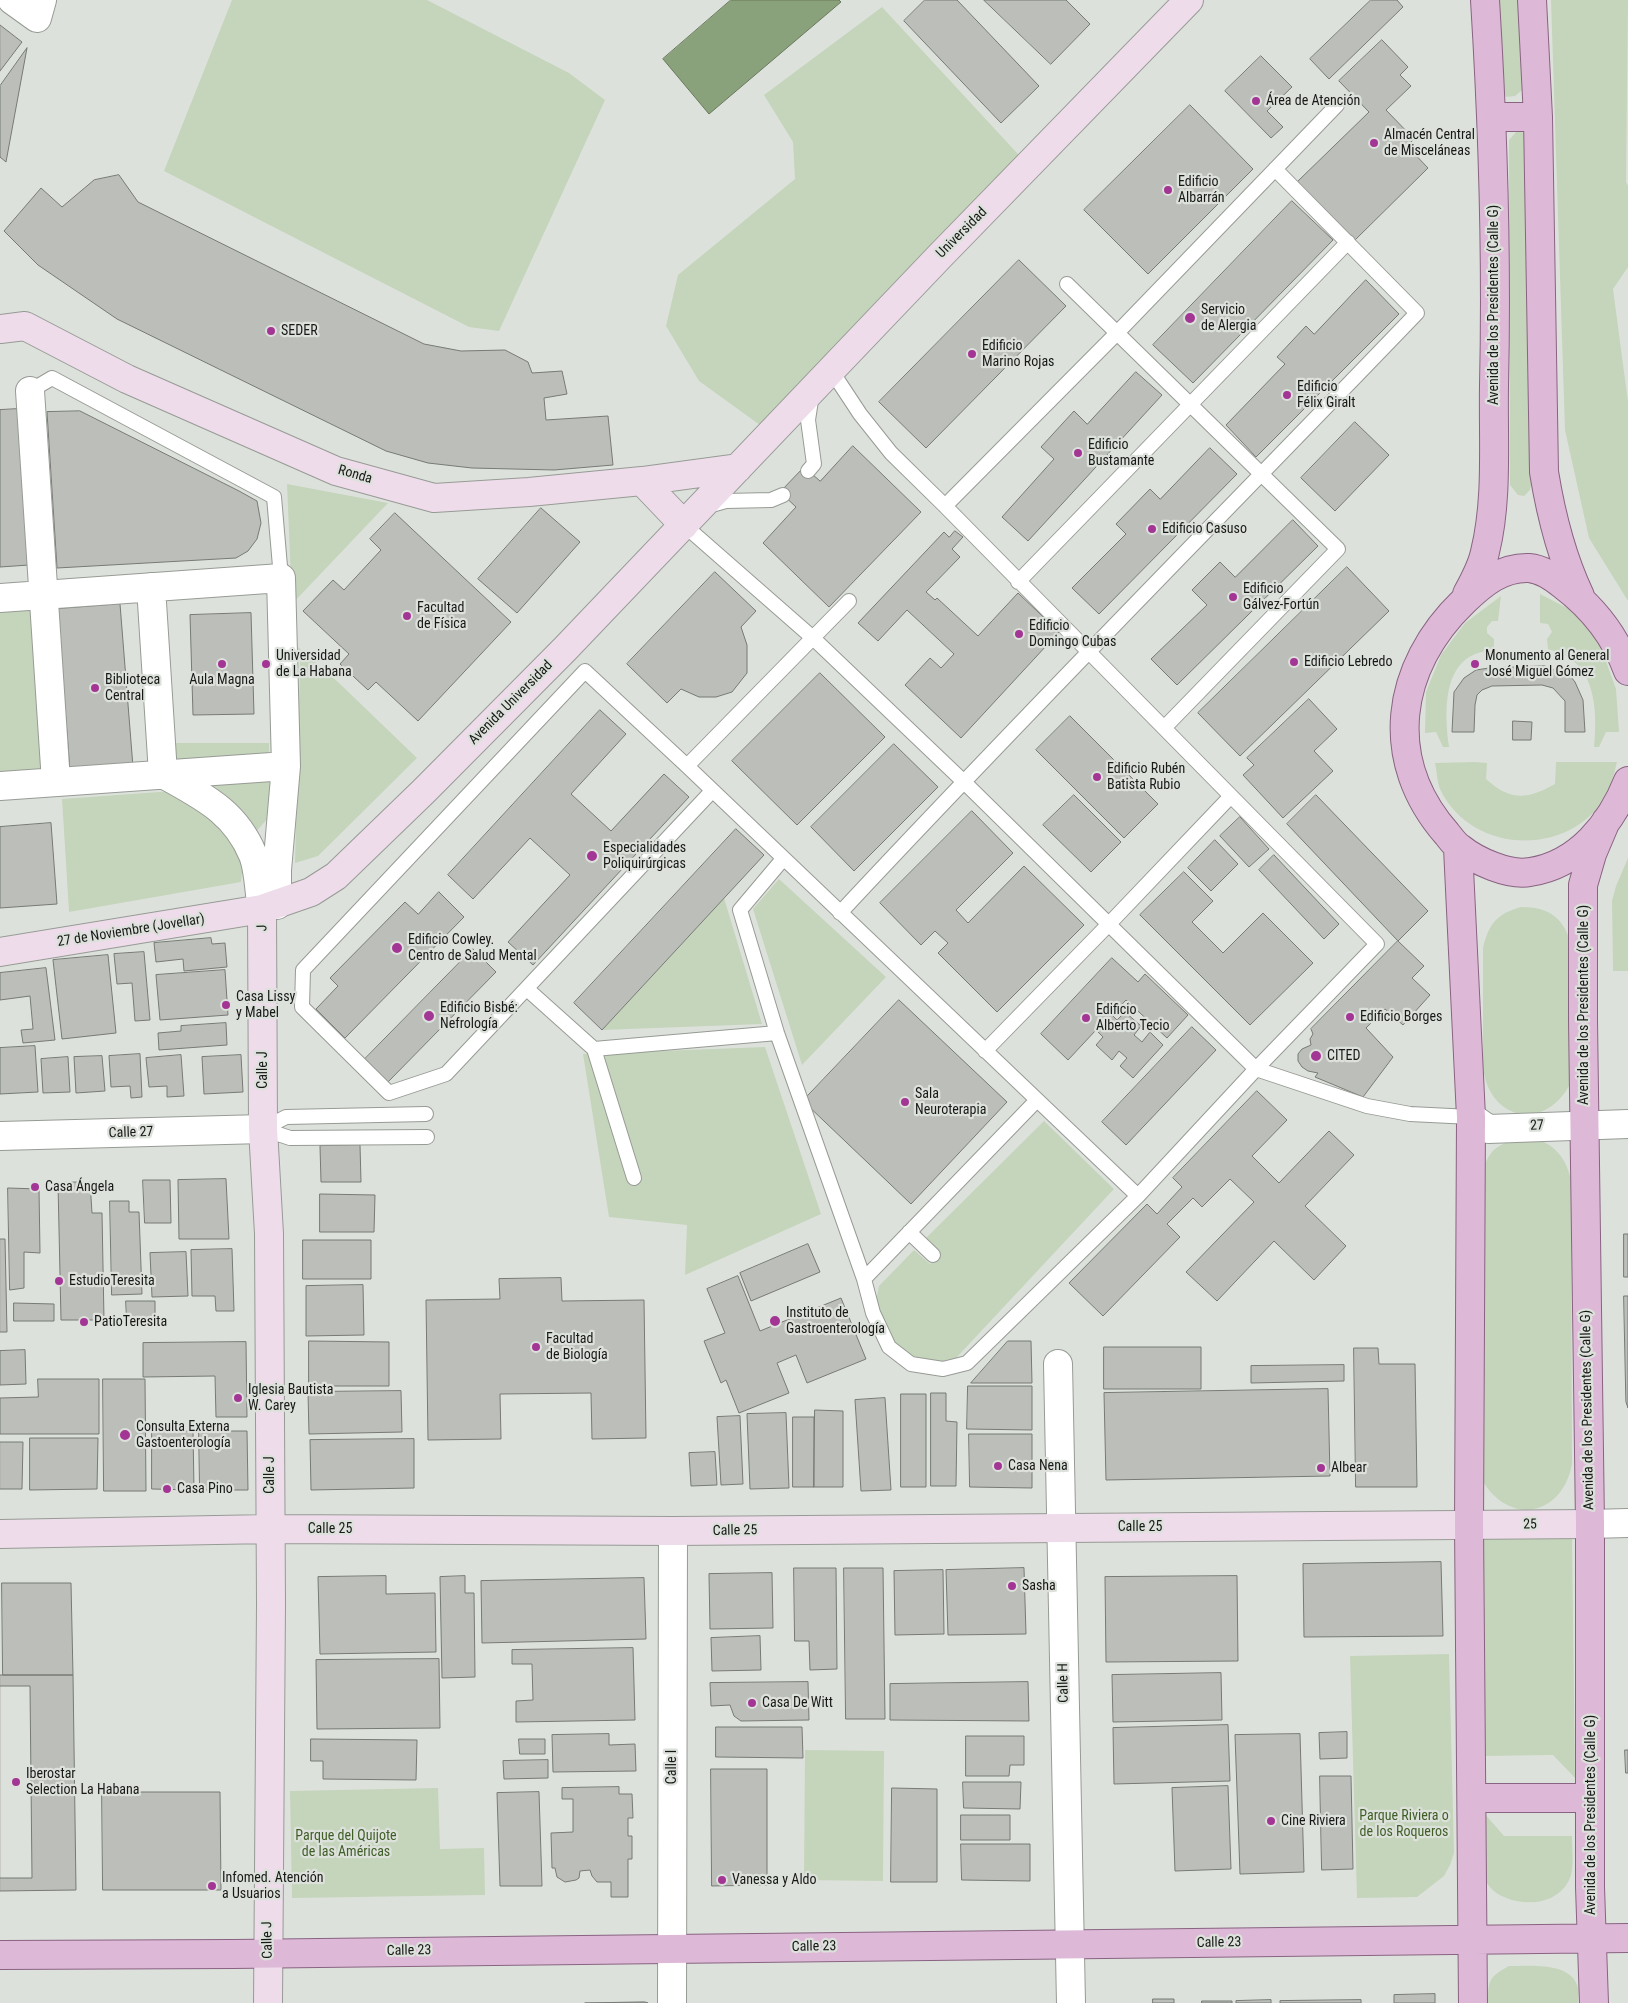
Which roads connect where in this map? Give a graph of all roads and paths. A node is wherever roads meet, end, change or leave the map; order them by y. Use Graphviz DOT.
graph roads {
  1 [pos="12,0"];
  2 [pos="1189,0"];
  3 [pos="1486,0"];
  4 [pos="1532,0"];
  5 [pos="40,9"];
  6 [pos="1337,105"];
  7 [pos="1492,117"];
  8 [pos="1538,117"];
  9 [pos="1275,169"];
  10 [pos="1348,242"];
  11 [pos="1067,284"];
  12 [pos="0,329"];
  13 [pos="1116,334"];
  14 [pos="831,370"];
  15 [pos="813,389"];
  16 [pos="30,391"];
  17 [pos="1189,405"];
  18 [pos="738,468"];
  19 [pos="808,471"];
  20 [pos="1261,476"];
  21 [pos="642,481"];
  22 [pos="783,495"];
  23 [pos="661,501"];
  24 [pos="945,506"];
  25 [pos="692,516"];
  26 [pos="660,550"];
  27 [pos="281,578"];
  28 [pos="1018,582"];
  29 [pos="151,587"];
  30 [pos="44,595"];
  31 [pos="0,598"];
  32 [pos="1582,599"];
  33 [pos="849,601"];
  34 [pos="1461,604"];
  35 [pos="813,638"];
  36 [pos="1089,653"];
  37 [pos="1628,671"];
  38 [pos="1164,728"];
  39 [pos="286,766"];
  40 [pos="687,766"];
  41 [pos="163,774"];
  42 [pos="963,781"];
  43 [pos="1628,781"];
  44 [pos="56,782"];
  45 [pos="0,786"];
  46 [pos="712,791"];
  47 [pos="1231,796"];
  48 [pos="1606,822"];
  49 [pos="1458,848"];
  50 [pos="783,859"];
  51 [pos="311,892"];
  52 [pos="270,907"];
  53 [pos="840,913"];
  54 [pos="1109,924"];
  55 [pos="264,948"];
  56 [pos="0,952"];
  57 [pos="527,989"];
  58 [pos="777,1032"];
  59 [pos="594,1049"];
  60 [pos="985,1051"];
  61 [pos="1256,1069"];
  62 [pos="1037,1100"];
  63 [pos="426,1114"];
  64 [pos="1585,1124"];
  65 [pos="1628,1124"];
  66 [pos="1476,1128"];
  67 [pos="263,1129"];
  68 [pos="0,1136"];
  69 [pos="427,1137"];
  70 [pos="634,1178"];
  71 [pos="1138,1196"];
  72 [pos="909,1232"];
  73 [pos="933,1255"];
  74 [pos="864,1279"];
  75 [pos="1058,1364"];
  76 [pos="1628,1523"];
  77 [pos="1590,1524"];
  78 [pos="1469,1525"];
  79 [pos="1061,1527"];
  80 [pos="270,1529"];
  81 [pos="673,1531"];
  82 [pos="0,1534"];
  83 [pos="1472,1798"];
  84 [pos="1590,1798"];
  85 [pos="1628,1938"];
  86 [pos="1592,1939"];
  87 [pos="1473,1940"];
  88 [pos="1071,1945"];
  89 [pos="672,1949"];
  90 [pos="268,1953"];
  91 [pos="0,1955"];
  92 [pos="268,2003"];
  93 [pos="672,2003"];
  94 [pos="1071,2003"];
  95 [pos="1473,2003"];
  96 [pos="1594,2003"];
  1 -- 5 [label="street"];
  2 -- 14 [label="street, Universidad"];
  3 -- 7 [label="main road, Avenida de los Presidentes (Calle G)"];
  4 -- 8 [label="main road"];
  6 -- 9 [label="lane"];
  7 -- 8 [label="main road"];
  7 -- 34 [label="main road, Avenida de los Presidentes (Calle G)"];
  8 -- 32 [label="main road"];
  9 -- 10 [label="lane"];
  9 -- 13 [label="lane"];
  10 -- 17 [label="lane"];
  10 -- 20 [label="lane"];
  11 -- 13 [label="lane"];
  12 -- 21 [label="street, Ronda"];
  13 -- 17 [label="lane"];
  13 -- 24 [label="lane"];
  14 -- 15 [label="street, Universidad"];
  14 -- 24 [label="lane"];
  15 -- 18 [label="street, Universidad"];
  15 -- 19 [label="lane"];
  16 -- 27 [label="lane"];
  16 -- 30 [label="street"];
  17 -- 20 [label="lane"];
  17 -- 28 [label="lane"];
  18 -- 21 [label="street, Ronda"];
  18 -- 25 [label="street, Avenida Universidad"];
  20 -- 36 [label="lane"];
  20 -- 38 [label="lane"];
  21 -- 23 [label="street"];
  22 -- 25 [label="lane"];
  23 -- 25 [label="street"];
  23 -- 26 [label="street"];
  24 -- 28 [label="lane"];
  25 -- 26 [label="street, Avenida Universidad"];
  25 -- 35 [label="lane"];
  26 -- 51 [label="street, Avenida Universidad"];
  27 -- 29 [label="street"];
  27 -- 39 [label="street"];
  28 -- 36 [label="lane"];
  29 -- 30 [label="street"];
  29 -- 41 [label="street"];
  30 -- 31 [label="street"];
  30 -- 44 [label="street"];
  32 -- 34 [label="main road"];
  32 -- 37 [label="main road"];
  33 -- 35 [label="lane"];
  34 -- 49 [label="main road"];
  35 -- 40 [label="lane"];
  35 -- 42 [label="lane"];
  36 -- 38 [label="lane"];
  36 -- 42 [label="lane"];
  38 -- 47 [label="lane"];
  39 -- 41 [label="street"];
  39 -- 52 [label="street"];
  40 -- 46 [label="lane"];
  40 -- 57 [label="lane"];
  41 -- 44 [label="street"];
  41 -- 52 [label="street"];
  42 -- 53 [label="lane"];
  42 -- 54 [label="lane"];
  43 -- 48 [label="main road"];
  44 -- 45 [label="street"];
  46 -- 50 [label="lane"];
  46 -- 57 [label="lane"];
  47 -- 54 [label="lane"];
  47 -- 61 [label="lane"];
  48 -- 49 [label="main road"];
  48 -- 64 [label="main road, Avenida de los Presidentes (Calle G)"];
  49 -- 66 [label="main road"];
  50 -- 53 [label="lane"];
  50 -- 58 [label="lane"];
  51 -- 52 [label="street, Avenida Universidad"];
  51 -- 55 [label="street"];
  52 -- 55 [label="street, J"];
  52 -- 56 [label="street, 27 de Noviembre (Jovellar)"];
  53 -- 60 [label="lane"];
  54 -- 60 [label="lane"];
  54 -- 61 [label="lane"];
  55 -- 67 [label="street, Calle J"];
  57 -- 59 [label="lane"];
  58 -- 59 [label="lane"];
  58 -- 74 [label="lane"];
  59 -- 70 [label="lane"];
  60 -- 62 [label="lane"];
  61 -- 66 [label="lane"];
  61 -- 71 [label="lane"];
  62 -- 71 [label="lane"];
  62 -- 72 [label="lane"];
  63 -- 67 [label="lane, Calle 27"];
  64 -- 65 [label="street"];
  64 -- 66 [label="street, 27"];
  64 -- 77 [label="main road, Avenida de los Presidentes (Calle G)"];
  66 -- 78 [label="main road"];
  67 -- 68 [label="street, Calle 27"];
  67 -- 69 [label="lane, Calle 27"];
  67 -- 80 [label="street, Calle J"];
  71 -- 74 [label="lane"];
  72 -- 73 [label="lane"];
  72 -- 74 [label="lane"];
  75 -- 79 [label="street, Calle H"];
  76 -- 77 [label="street"];
  77 -- 78 [label="street, 25"];
  77 -- 84 [label="main road, Avenida de los Presidentes (Calle G)"];
  78 -- 79 [label="street, Calle 25"];
  78 -- 83 [label="main road"];
  79 -- 81 [label="street, Calle 25"];
  79 -- 88 [label="street, Calle H"];
  80 -- 81 [label="street, Calle 25"];
  80 -- 82 [label="street, Calle 25"];
  80 -- 90 [label="street, Calle J"];
  81 -- 89 [label="street, Calle I"];
  83 -- 84 [label="main road"];
  83 -- 87 [label="main road"];
  84 -- 86 [label="main road, Avenida de los Presidentes (Calle G)"];
  85 -- 86 [label="main road, Calle 23"];
  86 -- 87 [label="main road, Calle 23"];
  86 -- 96 [label="main road, Avenida de los Presidentes (Calle G)"];
  87 -- 88 [label="main road, Calle 23"];
  87 -- 95 [label="main road"];
  88 -- 89 [label="main road, Calle 23"];
  88 -- 94 [label="street, Calle H"];
  89 -- 90 [label="main road, Calle 23"];
  89 -- 93 [label="street, Calle I"];
  90 -- 91 [label="main road, Calle 23"];
  90 -- 92 [label="street, Calle J"];
}
